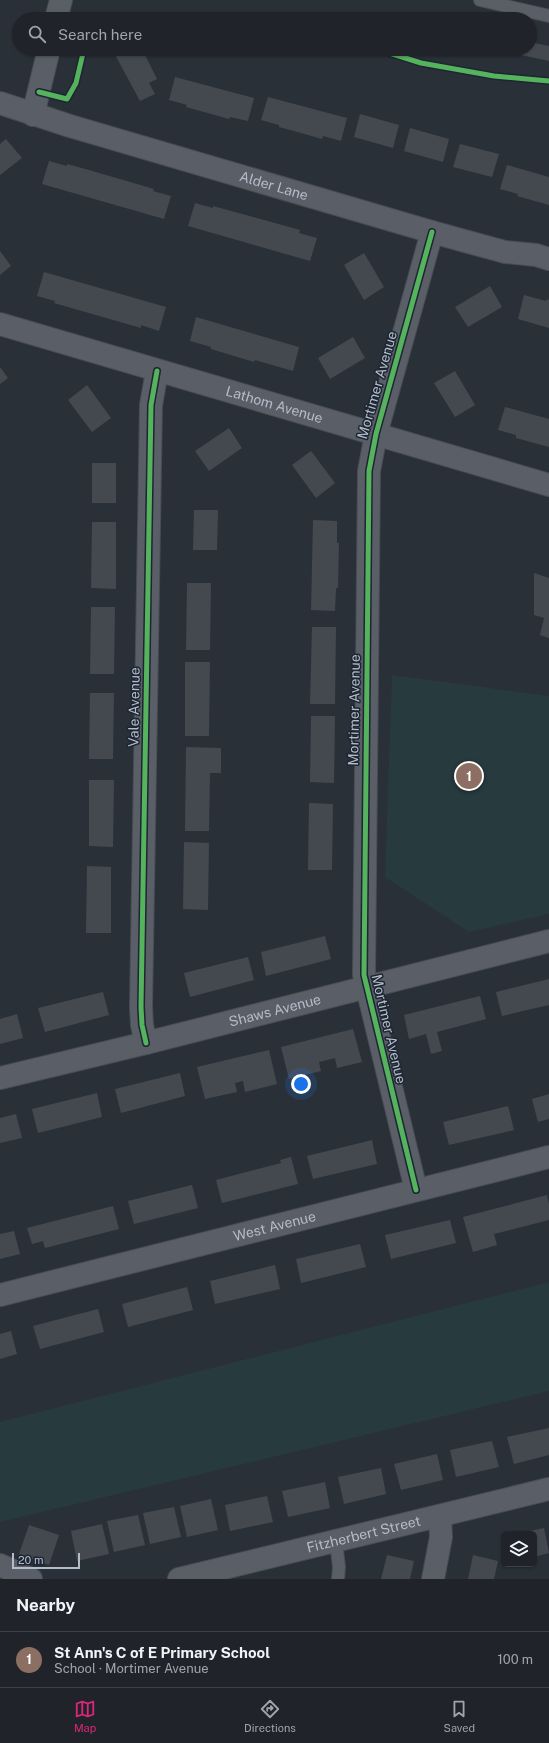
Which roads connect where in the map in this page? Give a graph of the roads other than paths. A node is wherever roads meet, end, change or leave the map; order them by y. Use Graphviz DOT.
graph roads {
  1 [pos="61,0"];
  2 [pos="480,0"];
  3 [pos="58,12"];
  4 [pos="532,12"];
  5 [pos="537,13"];
  6 [pos="549,16"];
  7 [pos="47,56"];
  8 [pos="0,103"];
  9 [pos="33,115"];
  10 [pos="432,232"];
  11 [pos="549,259"];
  12 [pos="0,324"];
  13 [pos="157,370"];
  14 [pos="376,434"];
  15 [pos="549,485"];
  16 [pos="549,941"];
  17 [pos="366,987"];
  18 [pos="146,1043"];
  19 [pos="0,1078"];
  20 [pos="549,1157"];
  21 [pos="416,1190"];
  22 [pos="0,1295"];
  23 [pos="549,1490"];
  24 [pos="440,1516"];
  25 [pos="336,1542"];
  26 [pos="0,1565"];
  27 [pos="222,1574"];
  28 [pos="31,1579"];
  29 [pos="179,1579"];
  30 [pos="338,1579"];
  31 [pos="432,1579"];
  1 -- 3 [label="street"];
  2 -- 4 [label="lane"];
  5 -- 6 [label="lane"];
  7 -- 9 [label="street"];
  8 -- 9 [label="street, Alder Lane"];
  9 -- 10 [label="street, Alder Lane"];
  10 -- 11 [label="street, Alder Lane"];
  10 -- 14 [label="street, Mortimer Avenue"];
  12 -- 13 [label="street, Lathom Avenue"];
  13 -- 14 [label="street, Lathom Avenue"];
  13 -- 18 [label="street, Vale Avenue"];
  14 -- 15 [label="street, Lathom Avenue"];
  14 -- 17 [label="street, Mortimer Avenue"];
  16 -- 17 [label="street, Shaws Avenue"];
  17 -- 18 [label="street, Shaws Avenue"];
  17 -- 21 [label="street, Mortimer Avenue"];
  18 -- 19 [label="street, Shaws Avenue"];
  20 -- 21 [label="street, West Avenue"];
  21 -- 22 [label="street, West Avenue"];
  23 -- 24 [label="street, Fitzherbert Street"];
  24 -- 25 [label="street, Fitzherbert Street"];
  24 -- 31 [label="street"];
  25 -- 27 [label="street, Fitzherbert Street"];
  25 -- 30 [label="lane"];
  26 -- 28 [label="street"];
  27 -- 29 [label="street, Fitzherbert Street"];
}
